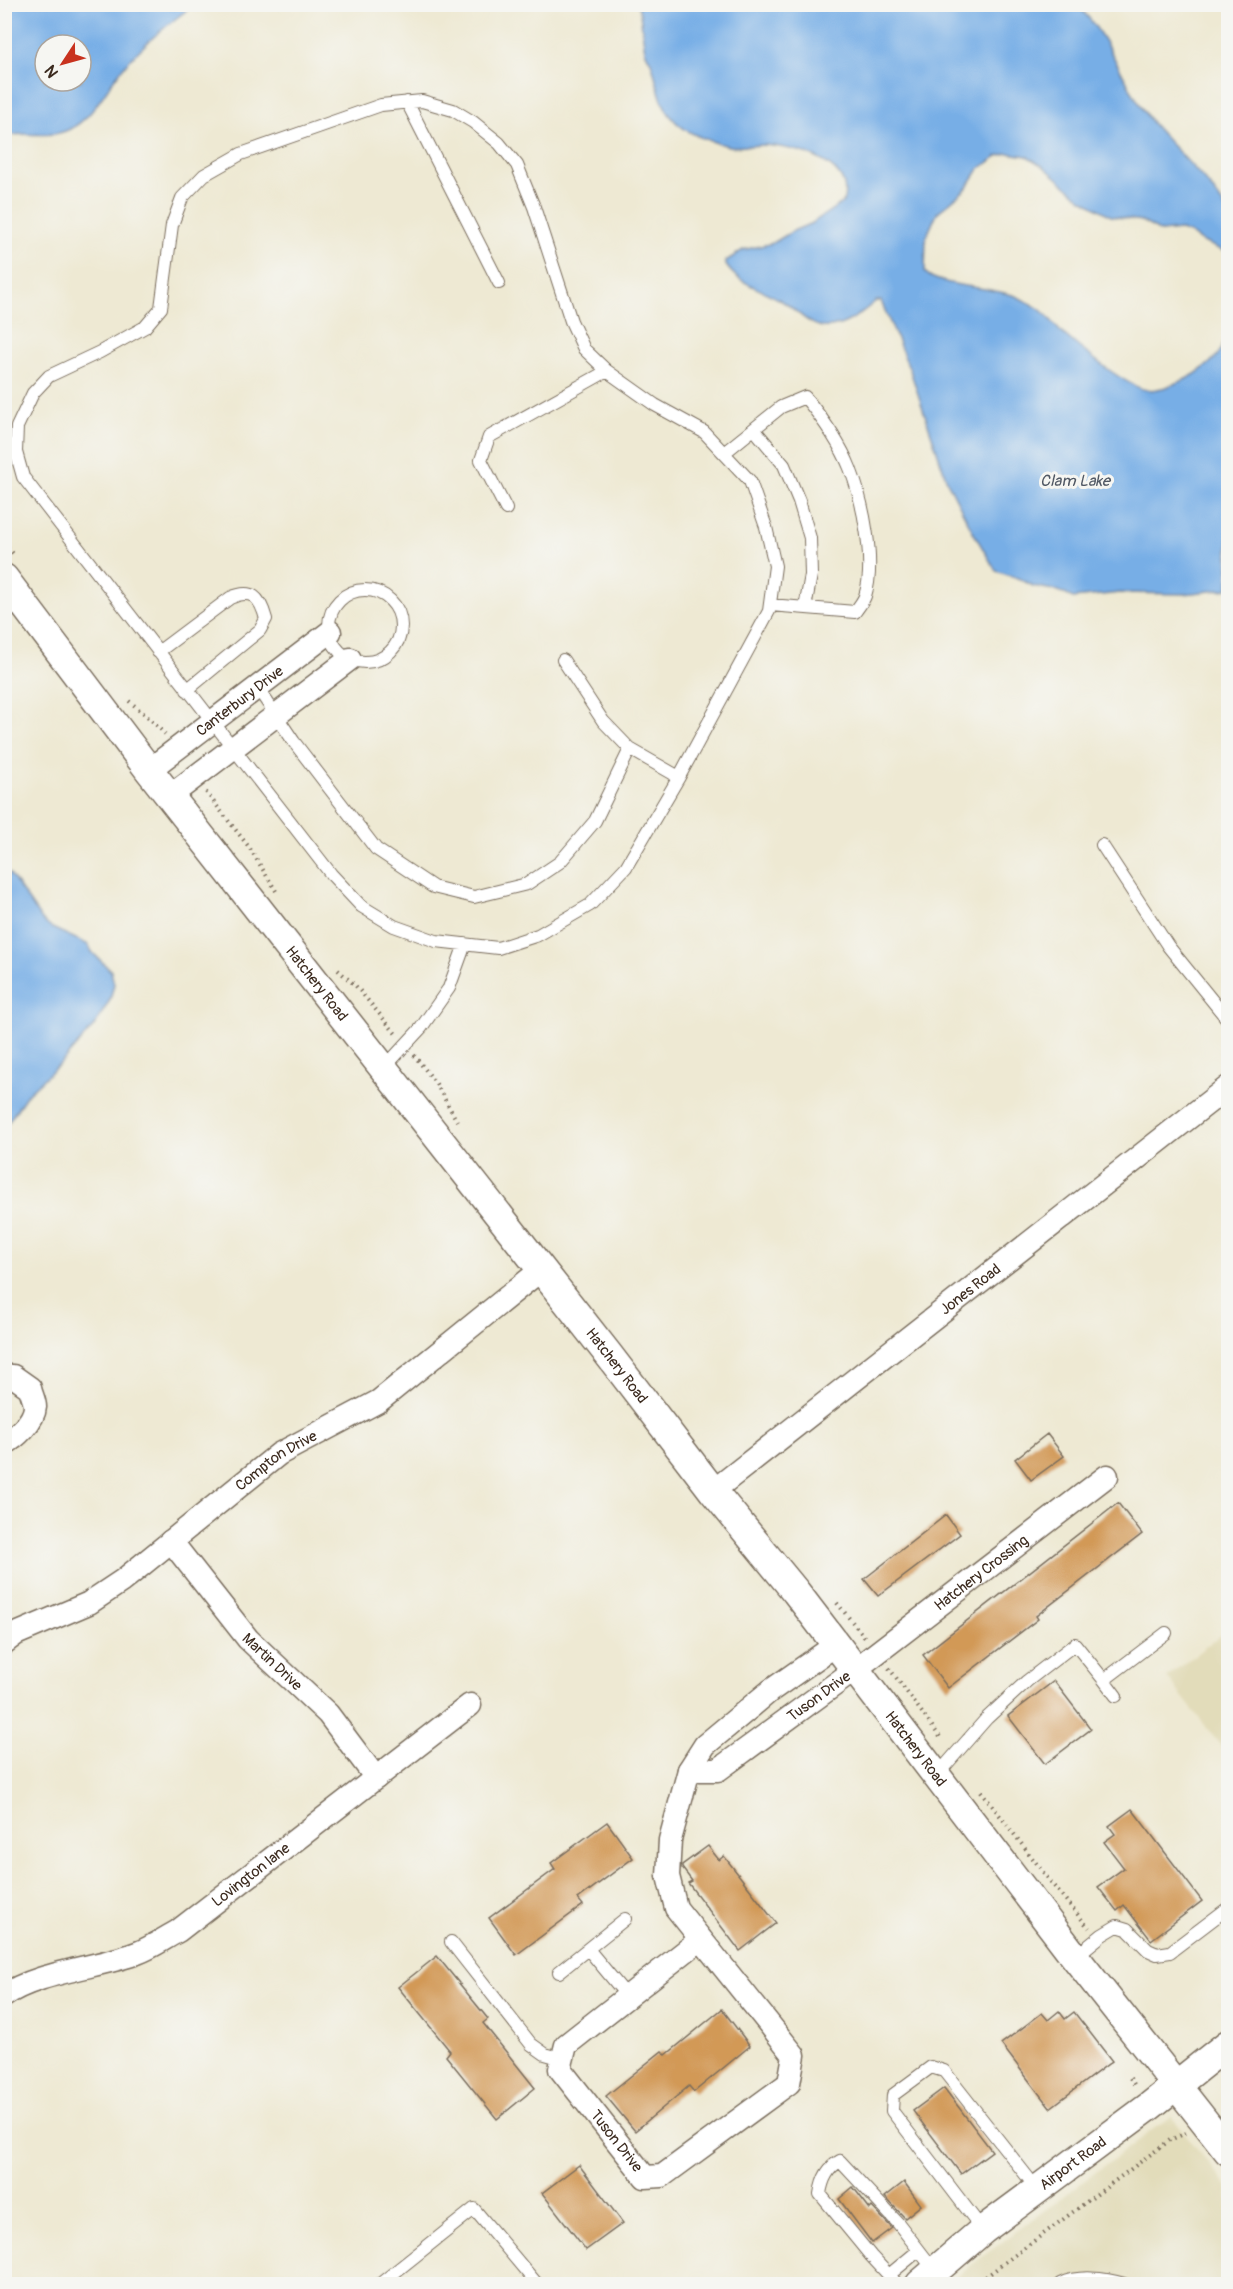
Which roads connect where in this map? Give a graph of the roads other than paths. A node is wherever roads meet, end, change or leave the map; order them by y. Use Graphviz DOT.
graph roads {
  1 [pos="407,102"];
  2 [pos="499,283"];
  3 [pos="607,371"];
  4 [pos="754,429"];
  5 [pos="724,453"];
  6 [pos="506,509"];
  7 [pos="4,578"];
  8 [pos="770,605"];
  9 [pos="805,608"];
  10 [pos="330,632"];
  11 [pos="159,652"];
  12 [pos="350,659"];
  13 [pos="563,660"];
  14 [pos="256,687"];
  15 [pos="187,690"];
  16 [pos="276,714"];
  17 [pos="212,721"];
  18 [pos="232,747"];
  19 [pos="630,749"];
  20 [pos="149,770"];
  21 [pos="679,777"];
  22 [pos="170,796"];
  23 [pos="1102,845"];
  24 [pos="465,944"];
  25 [pos="1228,1020"];
  26 [pos="383,1069"];
  27 [pos="1228,1087"];
  28 [pos="542,1269"];
  29 [pos="4,1376"];
  30 [pos="4,1444"];
  31 [pos="1107,1476"];
  32 [pos="713,1491"];
  33 [pos="171,1541"];
  34 [pos="1166,1633"];
  35 [pos="4,1643"];
  36 [pos="837,1644"];
  37 [pos="856,1669"];
  38 [pos="1104,1680"];
  39 [pos="1116,1696"];
  40 [pos="470,1705"];
  41 [pos="689,1770"];
  42 [pos="937,1775"];
  43 [pos="376,1778"];
  44 [pos="1228,1908"];
  45 [pos="625,1920"];
  46 [pos="701,1939"];
  47 [pos="451,1942"];
  48 [pos="588,1949"];
  49 [pos="1075,1957"];
  50 [pos="559,1972"];
  51 [pos="4,1996"];
  52 [pos="627,1996"];
  53 [pos="1228,2044"];
  54 [pos="563,2059"];
  55 [pos="1176,2085"];
  56 [pos="1228,2151"];
  57 [pos="1037,2188"];
  58 [pos="983,2230"];
  59 [pos="924,2269"];
  60 [pos="893,2280"];
  61 [pos="380,2284"];
  62 [pos="537,2284"];
  63 [pos="1060,2284"];
  64 [pos="1124,2284"];
  1 -- 2 [label="lane"];
  1 -- 3 [label="lane"];
  1 -- 11 [label="lane"];
  3 -- 5 [label="lane"];
  3 -- 6 [label="lane"];
  4 -- 5 [label="lane"];
  4 -- 9 [label="lane"];
  4 -- 9 [label="lane"];
  5 -- 8 [label="lane"];
  7 -- 20 [label="street, Hatchery Road"];
  8 -- 9 [label="lane"];
  8 -- 21 [label="lane"];
  10 -- 12 [label="lane"];
  10 -- 12 [label="lane"];
  10 -- 14 [label="street, Canterbury Drive"];
  11 -- 15 [label="lane"];
  11 -- 15 [label="lane"];
  12 -- 16 [label="street"];
  13 -- 19 [label="lane"];
  14 -- 16 [label="lane"];
  14 -- 17 [label="street, Canterbury Drive"];
  15 -- 17 [label="lane"];
  16 -- 18 [label="street"];
  16 -- 19 [label="lane"];
  17 -- 18 [label="lane"];
  17 -- 20 [label="street, Canterbury Drive"];
  18 -- 22 [label="street"];
  18 -- 24 [label="lane"];
  19 -- 21 [label="lane"];
  20 -- 22 [label="street, Hatchery Road"];
  21 -- 24 [label="lane"];
  22 -- 26 [label="street, Hatchery Road"];
  23 -- 25 [label="lane"];
  24 -- 26 [label="lane"];
  26 -- 28 [label="street, Hatchery Road"];
  27 -- 32 [label="street, Jones Road"];
  28 -- 32 [label="street, Hatchery Road"];
  28 -- 33 [label="street, Compton Drive"];
  29 -- 30 [label="street"];
  31 -- 37 [label="street, Hatchery Crossing"];
  32 -- 36 [label="street, Hatchery Road"];
  33 -- 35 [label="street, Compton Drive"];
  33 -- 43 [label="street, Martin Drive"];
  34 -- 38 [label="lane"];
  36 -- 37 [label="street, Hatchery Road"];
  36 -- 41 [label="street, Tuson Drive"];
  37 -- 41 [label="street, Tuson Drive"];
  37 -- 42 [label="street, Hatchery Road"];
  38 -- 39 [label="lane"];
  38 -- 42 [label="lane"];
  40 -- 43 [label="street, Lovington lane"];
  41 -- 46 [label="street, Tuson Drive"];
  42 -- 49 [label="street, Hatchery Road"];
  43 -- 51 [label="street, Lovington lane"];
  44 -- 49 [label="lane"];
  45 -- 48 [label="lane"];
  46 -- 52 [label="street"];
  46 -- 54 [label="street, Tuson Drive"];
  47 -- 54 [label="lane"];
  48 -- 50 [label="lane"];
  48 -- 52 [label="lane"];
  49 -- 55 [label="street, Hatchery Road"];
  52 -- 54 [label="street"];
  53 -- 55 [label="street, Airport Road"];
  55 -- 56 [label="street, Hatchery Road"];
  55 -- 57 [label="street, Airport Road"];
  57 -- 58 [label="street, Airport Road"];
  57 -- 58 [label="lane"];
  58 -- 59 [label="street, Airport Road"];
  59 -- 60 [label="lane"];
  59 -- 60 [label="lane"];
  61 -- 62 [label="lane"];
  63 -- 64 [label="lane"];
}
